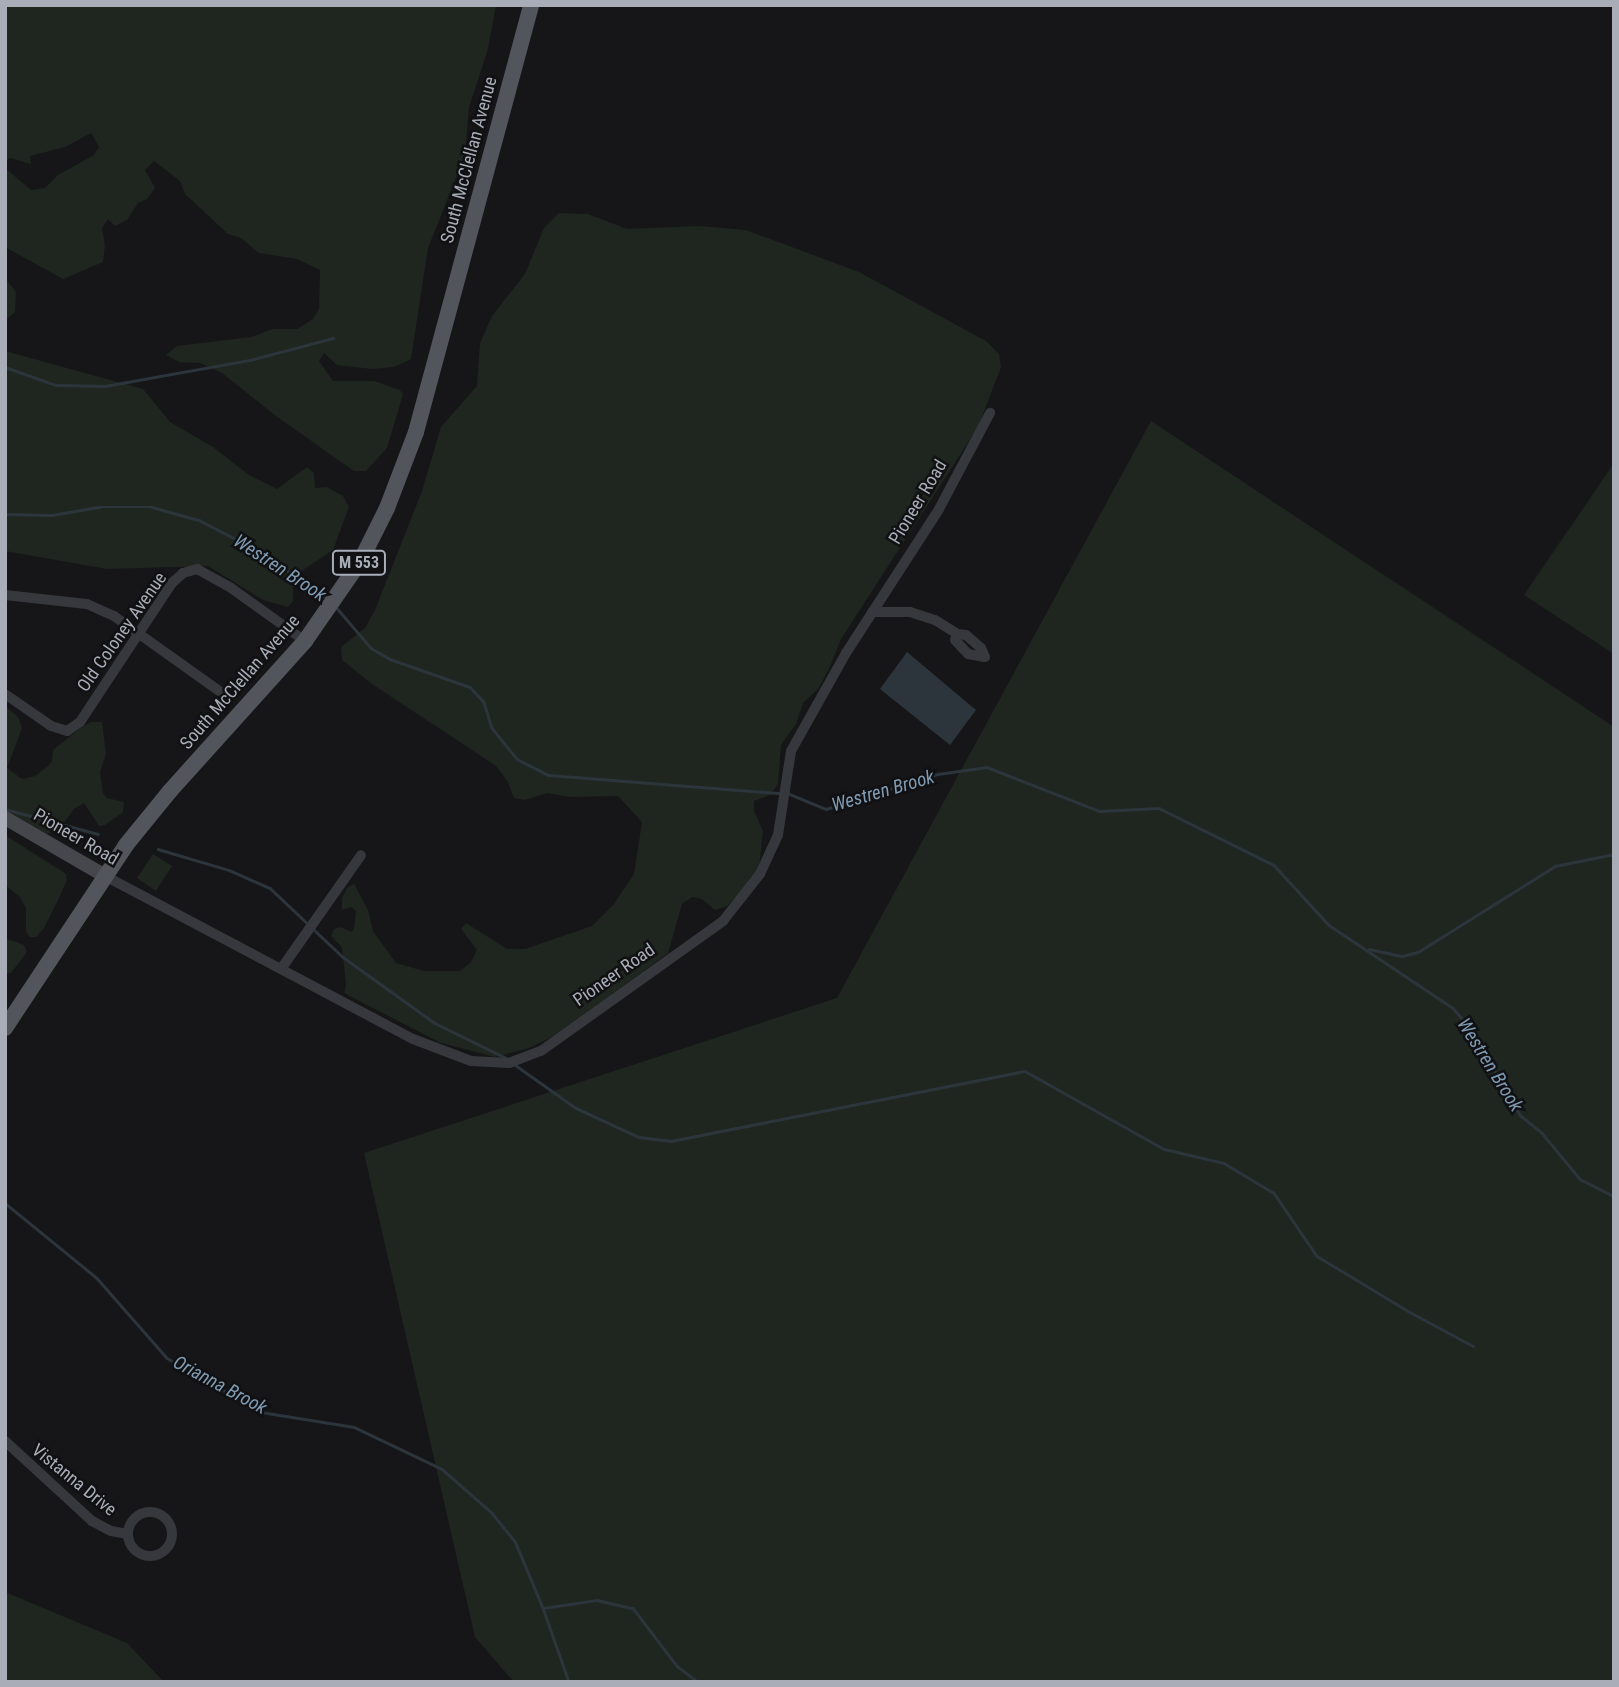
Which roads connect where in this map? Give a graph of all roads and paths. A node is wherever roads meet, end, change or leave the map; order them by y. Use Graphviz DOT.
graph roads {
  1 [pos="531,5"];
  2 [pos="990,413"];
  3 [pos="5,595"];
  4 [pos="872,612"];
  5 [pos="139,632"];
  6 [pos="957,634"];
  7 [pos="305,641"];
  8 [pos="219,691"];
  9 [pos="5,694"];
  10 [pos="5,818"];
  11 [pos="361,856"];
  12 [pos="105,876"];
  13 [pos="281,970"];
  14 [pos="5,1028"];
  15 [pos="5,1441"];
  16 [pos="128,1534"];
  1 -- 7 [label="main road, South McClellan Avenue / M 553"];
  2 -- 4 [label="street, Pioneer Road"];
  3 -- 5 [label="street"];
  4 -- 6 [label="street"];
  4 -- 13 [label="street, Pioneer Road"];
  5 -- 7 [label="street, Old Coloney Avenue"];
  5 -- 8 [label="street"];
  5 -- 9 [label="street, Old Coloney Avenue"];
  7 -- 12 [label="main road, South McClellan Avenue / M 553"];
  10 -- 12 [label="street, Pioneer Road"];
  11 -- 13 [label="street"];
  12 -- 13 [label="street, Pioneer Road"];
  12 -- 14 [label="main road, South McClellan Avenue / M 553"];
  15 -- 16 [label="street, Vistanna Drive"];
  16 -- 16 [label="street, Vistanna Drive"];
}
